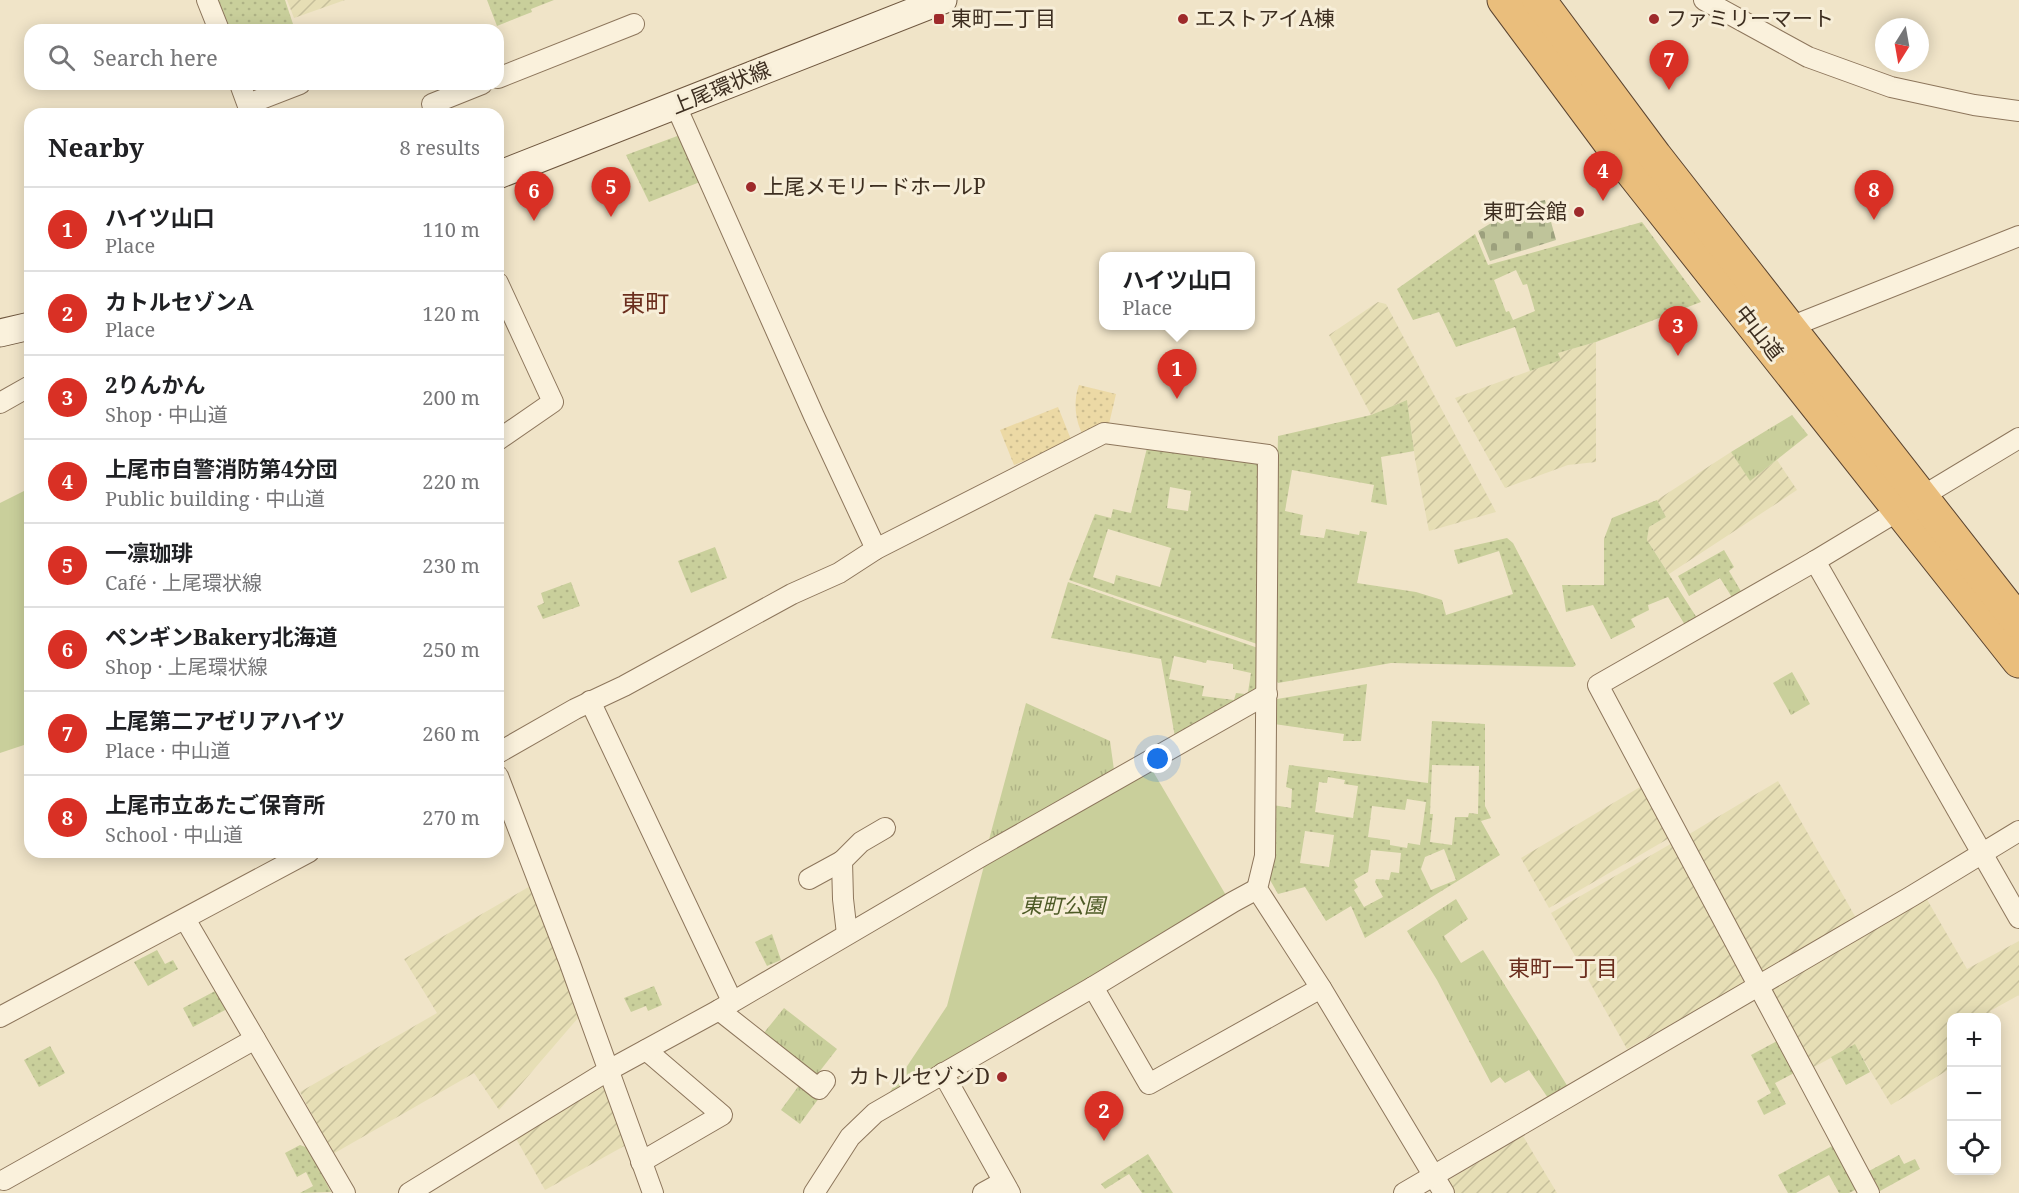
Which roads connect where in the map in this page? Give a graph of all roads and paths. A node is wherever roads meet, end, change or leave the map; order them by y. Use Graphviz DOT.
graph roads {
  1 [pos="207,0"];
  2 [pos="943,0"];
  3 [pos="1504,0"];
  4 [pos="1539,0"];
  5 [pos="1704,0"];
  6 [pos="217,24"];
  7 [pos="634,24"];
  8 [pos="504,76"];
  9 [pos="242,90"];
  10 [pos="288,90"];
  11 [pos="467,90"];
  12 [pos="432,104"];
  13 [pos="676,106"];
  14 [pos="249,108"];
  15 [pos="251,108"];
  16 [pos="2019,111"];
  17 [pos="504,173"];
  18 [pos="2019,236"];
  19 [pos="504,296"];
  20 [pos="1790,327"];
  21 [pos="24,329"];
  22 [pos="0,333"];
  23 [pos="24,389"];
  24 [pos="0,403"];
  25 [pos="504,436"];
  26 [pos="2019,438"];
  27 [pos="1911,505"];
  28 [pos="876,549"];
  29 [pos="1815,561"];
  30 [pos="2019,622"];
  31 [pos="2019,662"];
  32 [pos="1267,694"];
  33 [pos="590,701"];
  34 [pos="504,750"];
  35 [pos="504,792"];
  36 [pos="885,828"];
  37 [pos="2019,831"];
  38 [pos="1981,853"];
  39 [pos="298,858"];
  40 [pos="842,861"];
  41 [pos="809,879"];
  42 [pos="1257,889"];
  43 [pos="2019,918"];
  44 [pos="185,919"];
  45 [pos="847,934"];
  46 [pos="1758,986"];
  47 [pos="1093,987"];
  48 [pos="1321,988"];
  49 [pos="726,1006"];
  50 [pos="0,1017"];
  51 [pos="255,1039"];
  52 [pos="646,1050"];
  53 [pos="609,1070"];
  54 [pos="943,1073"];
  55 [pos="825,1081"];
  56 [pos="641,1162"];
  57 [pos="1434,1175"];
  58 [pos="3,1180"];
  59 [pos="1006,1187"];
  60 [pos="823,1188"];
  61 [pos="345,1193"];
  62 [pos="409,1193"];
  63 [pos="653,1193"];
  64 [pos="983,1193"];
  65 [pos="1404,1193"];
  66 [pos="1444,1193"];
  67 [pos="1869,1193"];
  1 -- 6 [label="street"];
  2 -- 13 [label="main road, 上尾環状線"];
  3 -- 27 [label="highway, 中山道"];
  4 -- 20 [label="highway, 中山道"];
  5 -- 16 [label="street"];
  7 -- 8 [label="street"];
  9 -- 14 [label="street"];
  10 -- 15 [label="street"];
  11 -- 12 [label="street"];
  13 -- 17 [label="main road, 上尾環状線"];
  13 -- 28 [label="street"];
  18 -- 20 [label="street"];
  19 -- 25 [label="street"];
  20 -- 27 [label="highway, 中山道"];
  21 -- 22 [label="main road"];
  23 -- 24 [label="street"];
  26 -- 27 [label="street"];
  27 -- 29 [label="street"];
  27 -- 30 [label="highway, 中山道"];
  27 -- 31 [label="highway, 中山道"];
  28 -- 32 [label="street"];
  28 -- 33 [label="street"];
  29 -- 38 [label="street"];
  29 -- 46 [label="street"];
  32 -- 42 [label="street"];
  32 -- 45 [label="street"];
  33 -- 34 [label="street"];
  33 -- 49 [label="street"];
  35 -- 53 [label="street"];
  36 -- 40 [label="street"];
  37 -- 38 [label="street"];
  38 -- 43 [label="street"];
  38 -- 46 [label="street"];
  39 -- 44 [label="street"];
  40 -- 41 [label="street"];
  40 -- 45 [label="street"];
  42 -- 47 [label="street"];
  42 -- 48 [label="street"];
  44 -- 50 [label="street"];
  44 -- 51 [label="street"];
  45 -- 49 [label="street"];
  46 -- 57 [label="street"];
  46 -- 67 [label="street"];
  47 -- 48 [label="street"];
  47 -- 54 [label="street"];
  48 -- 57 [label="street"];
  49 -- 52 [label="street"];
  49 -- 55 [label="street"];
  51 -- 58 [label="street"];
  51 -- 61 [label="street"];
  52 -- 53 [label="street"];
  52 -- 56 [label="street"];
  53 -- 56 [label="street"];
  53 -- 62 [label="street"];
  54 -- 59 [label="street"];
  54 -- 60 [label="street"];
  56 -- 63 [label="street"];
  57 -- 65 [label="street"];
  57 -- 66 [label="street"];
  59 -- 64 [label="street"];
}
